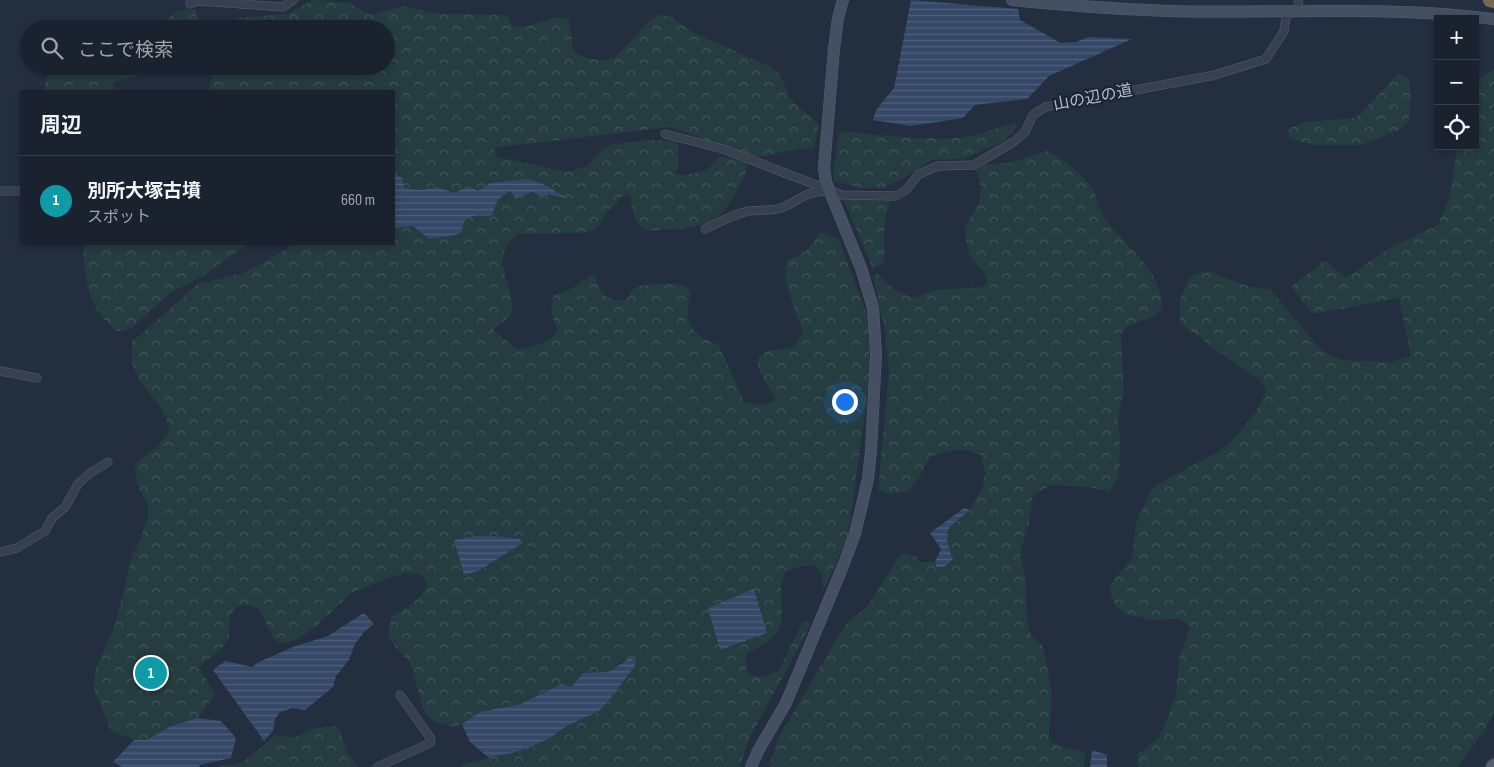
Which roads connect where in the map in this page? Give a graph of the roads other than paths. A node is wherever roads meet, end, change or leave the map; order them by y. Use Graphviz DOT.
graph roads {
  1 [pos="190,0"];
  2 [pos="293,0"];
  3 [pos="843,0"];
  4 [pos="1012,0"];
  5 [pos="1490,0"];
  6 [pos="1494,1"];
  7 [pos="1295,8"];
  8 [pos="1494,18"];
  9 [pos="665,134"];
  10 [pos="0,191"];
  11 [pos="20,191"];
  12 [pos="829,191"];
  13 [pos="705,229"];
  14 [pos="0,371"];
  15 [pos="37,378"];
  16 [pos="108,462"];
  17 [pos="0,552"];
  18 [pos="400,695"];
  19 [pos="376,767"];
  20 [pos="751,767"];
  1 -- 2 [label="street"];
  3 -- 12 [label="street"];
  4 -- 7 [label="street"];
  5 -- 6 [label="highway"];
  7 -- 8 [label="street"];
  7 -- 12 [label="street, 山の辺の道"];
  9 -- 12 [label="street"];
  10 -- 11 [label="street"];
  12 -- 13 [label="street"];
  12 -- 20 [label="street"];
  14 -- 15 [label="street"];
  16 -- 17 [label="street"];
  18 -- 19 [label="street"];
}
